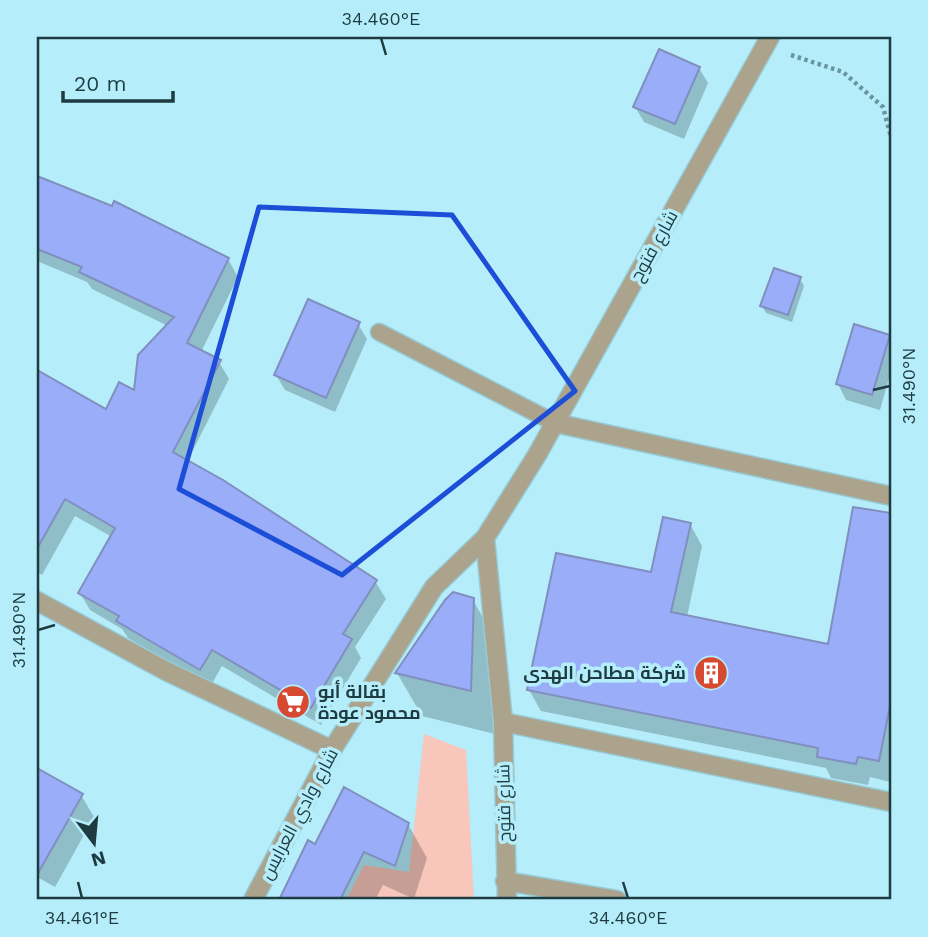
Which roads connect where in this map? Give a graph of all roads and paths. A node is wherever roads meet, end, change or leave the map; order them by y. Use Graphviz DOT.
graph roads {
  1 [pos="767,42"];
  2 [pos="891,137"];
  3 [pos="379,332"];
  4 [pos="555,423"];
  5 [pos="537,455"];
  6 [pos="890,491"];
  7 [pos="485,538"];
  8 [pos="37,601"];
  9 [pos="503,722"];
  10 [pos="332,750"];
  11 [pos="891,802"];
  12 [pos="505,881"];
  13 [pos="253,900"];
  14 [pos="507,900"];
  15 [pos="617,900"];
  1 -- 2 [label="path"];
  1 -- 4 [label="street, شارع فتوح"];
  3 -- 4 [label="lane"];
  4 -- 5 [label="street, شارع فتوح"];
  4 -- 6 [label="street"];
  5 -- 7 [label="street, شارع وادي العرايس"];
  7 -- 9 [label="street, شارع فتوح"];
  7 -- 10 [label="street, شارع وادي العرايس"];
  8 -- 10 [label="street"];
  9 -- 11 [label="street"];
  9 -- 12 [label="street, شارع فتوح"];
  10 -- 13 [label="street, شارع وادي العرايس"];
  12 -- 14 [label="street, شارع فتوح"];
  12 -- 15 [label="street"];
}
